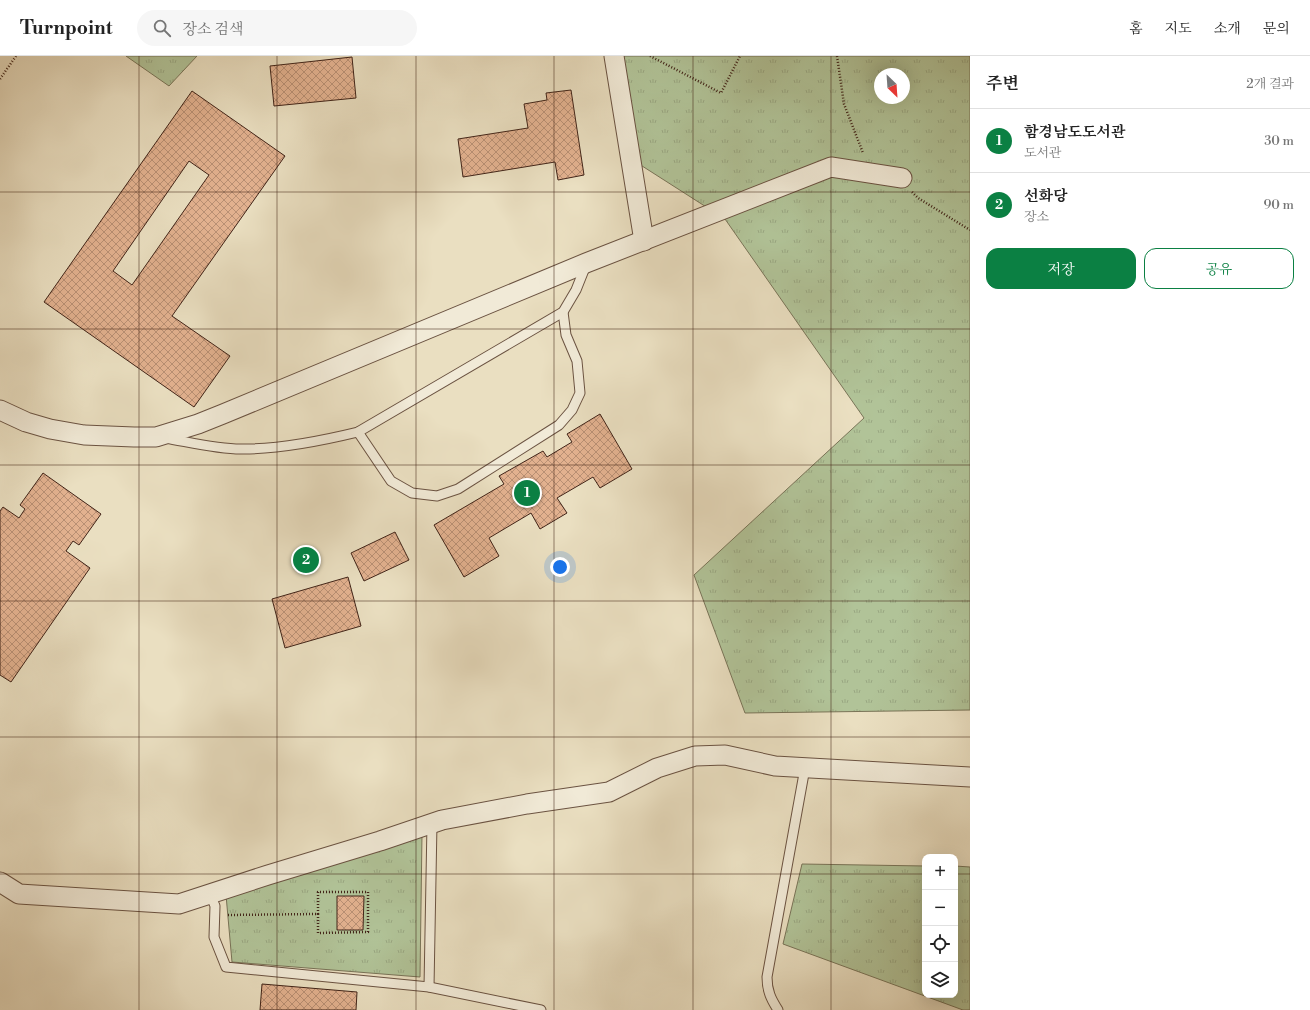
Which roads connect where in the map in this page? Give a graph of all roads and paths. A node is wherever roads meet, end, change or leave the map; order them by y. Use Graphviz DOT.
graph roads {
  1 [pos="16,56"];
  2 [pos="614,56"];
  3 [pos="650,56"];
  4 [pos="740,56"];
  5 [pos="837,56"];
  6 [pos="0,79"];
  7 [pos="871,174"];
  8 [pos="902,178"];
  9 [pos="970,230"];
  10 [pos="644,240"];
  11 [pos="586,263"];
  12 [pos="563,312"];
  13 [pos="0,410"];
  14 [pos="358,432"];
  15 [pos="156,437"];
  16 [pos="805,768"];
  17 [pos="970,777"];
  18 [pos="432,823"];
  19 [pos="0,882"];
  20 [pos="210,894"];
  21 [pos="318,914"];
  22 [pos="216,915"];
  23 [pos="429,987"];
  24 [pos="542,1010"];
  25 [pos="778,1010"];
  1 -- 6 [label="path"];
  2 -- 10 [label="street"];
  3 -- 4 [label="path"];
  5 -- 7 [label="path"];
  7 -- 8 [label="street"];
  7 -- 10 [label="street"];
  8 -- 9 [label="path"];
  10 -- 11 [label="street"];
  11 -- 12 [label="lane"];
  11 -- 15 [label="street"];
  12 -- 14 [label="lane"];
  12 -- 14 [label="lane"];
  13 -- 15 [label="street"];
  14 -- 15 [label="lane"];
  16 -- 17 [label="street"];
  16 -- 18 [label="street"];
  16 -- 25 [label="lane"];
  18 -- 20 [label="street"];
  18 -- 23 [label="lane"];
  19 -- 20 [label="street"];
  20 -- 22 [label="lane"];
  21 -- 21 [label="path"];
  21 -- 22 [label="path"];
  22 -- 23 [label="lane"];
  23 -- 24 [label="lane"];
}
